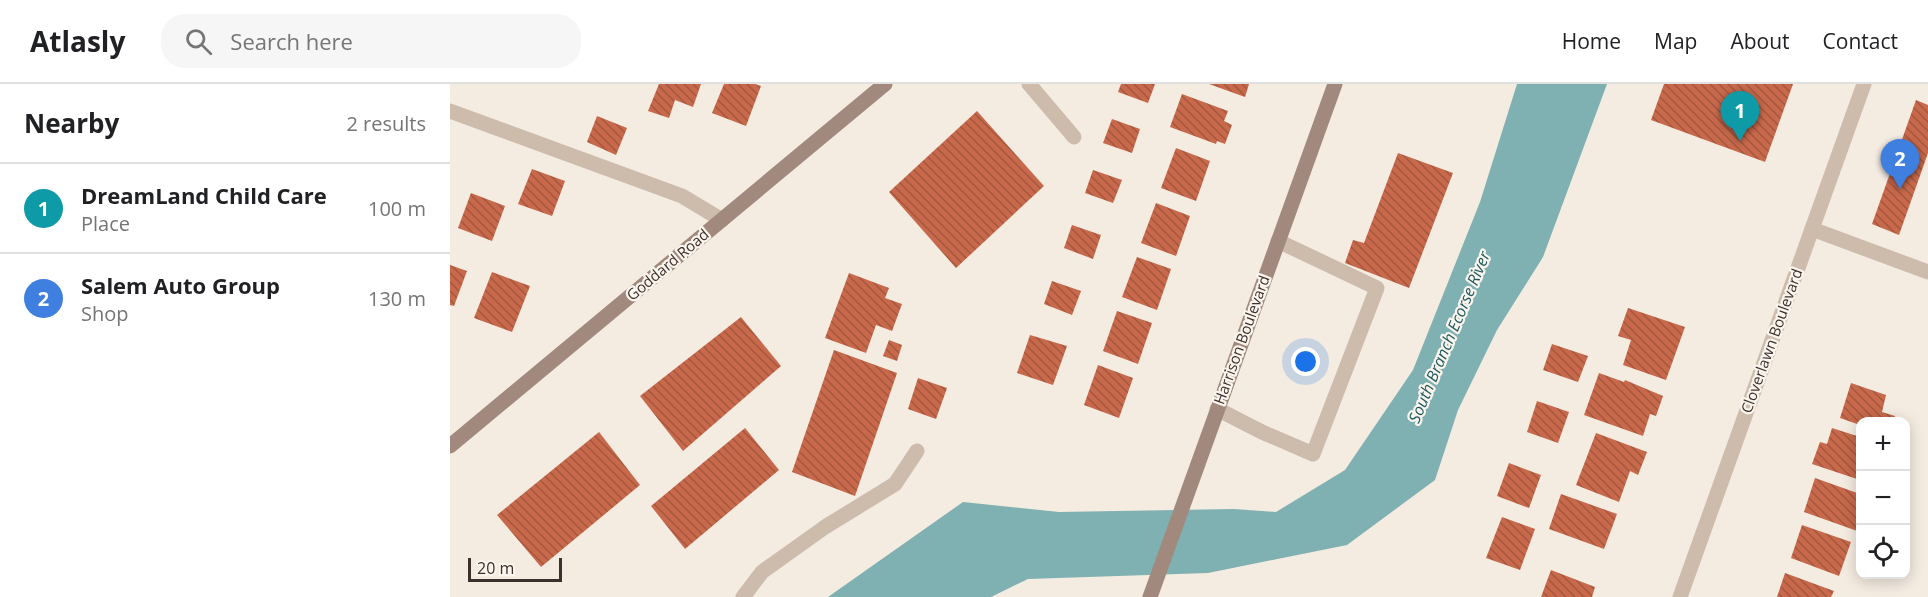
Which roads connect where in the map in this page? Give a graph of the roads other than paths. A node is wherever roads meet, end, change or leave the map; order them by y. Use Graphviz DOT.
graph roads {
  1 [pos="1029,84"];
  2 [pos="1335,84"];
  3 [pos="1864,84"];
  4 [pos="884,85"];
  5 [pos="450,111"];
  6 [pos="1074,137"];
  7 [pos="722,220"];
  8 [pos="1812,229"];
  9 [pos="1278,241"];
  10 [pos="1928,272"];
  11 [pos="1217,410"];
  12 [pos="452,440"];
  13 [pos="917,451"];
  14 [pos="743,597"];
  15 [pos="1150,597"];
  16 [pos="1680,597"];
  1 -- 6 [label="street"];
  2 -- 9 [label="street, Harrison Boulevard"];
  3 -- 8 [label="street, Cloverlawn Boulevard"];
  4 -- 7 [label="street, Goddard Road"];
  5 -- 7 [label="street"];
  7 -- 12 [label="street, Goddard Road"];
  8 -- 10 [label="street"];
  8 -- 16 [label="street, Cloverlawn Boulevard"];
  9 -- 11 [label="street, Harrison Boulevard"];
  9 -- 11 [label="street"];
  11 -- 15 [label="street, Harrison Boulevard"];
  13 -- 14 [label="street"];
}
